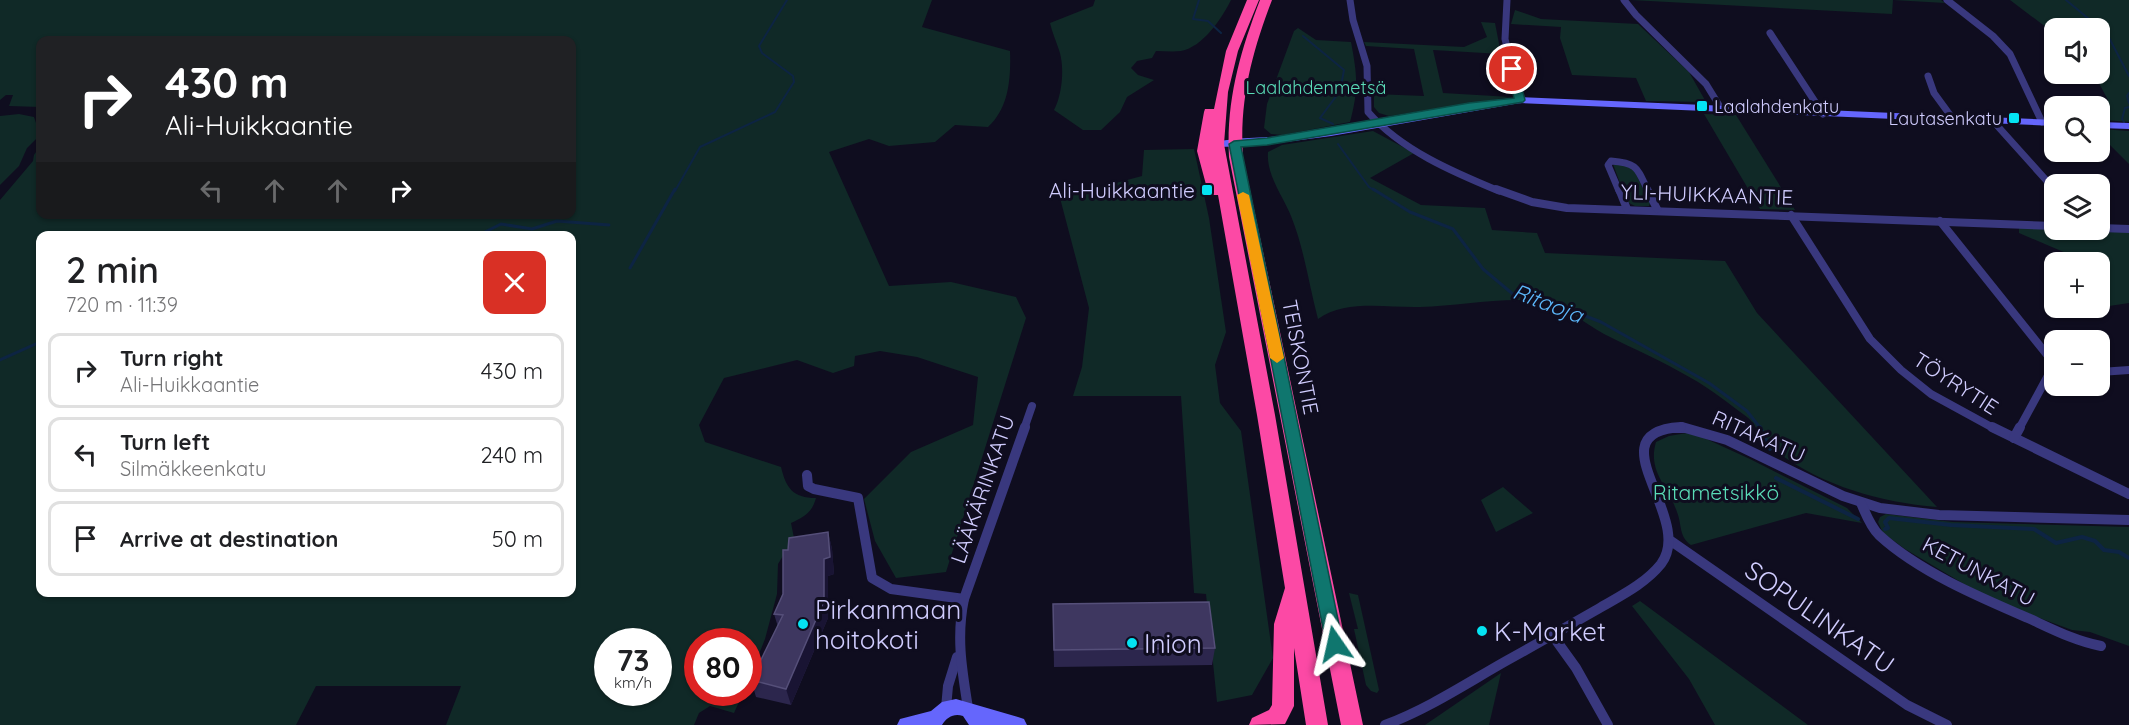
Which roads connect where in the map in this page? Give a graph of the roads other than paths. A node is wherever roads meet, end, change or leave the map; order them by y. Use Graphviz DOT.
graph roads {
  1 [pos="1252,0"];
  2 [pos="1266,0"];
  3 [pos="1350,0"];
  4 [pos="1507,0"];
  5 [pos="1624,0"];
  6 [pos="1947,0"];
  7 [pos="1770,33"];
  8 [pos="1928,76"];
  9 [pos="1222,92"];
  10 [pos="1520,100"];
  11 [pos="1722,110"];
  12 [pos="1823,114"];
  13 [pos="1953,119"];
  14 [pos="1993,120"];
  15 [pos="2042,122"];
  16 [pos="1379,123"];
  17 [pos="2110,125"];
  18 [pos="2129,126"];
  19 [pos="1226,144"];
  20 [pos="2044,178"];
  21 [pos="1227,209"];
  22 [pos="1627,209"];
  23 [pos="1657,209"];
  24 [pos="1791,215"];
  25 [pos="1940,221"];
  26 [pos="2044,226"];
  27 [pos="2110,228"];
  28 [pos="2129,229"];
  29 [pos="2044,349"];
  30 [pos="2129,370"];
  31 [pos="2110,371"];
  32 [pos="2044,383"];
  33 [pos="1032,406"];
  34 [pos="2014,438"];
  35 [pos="807,476"];
  36 [pos="2129,494"];
  37 [pos="1861,502"];
  38 [pos="2129,520"];
  39 [pos="1671,541"];
  40 [pos="1294,588"];
  41 [pos="964,599"];
  42 [pos="1553,636"];
  43 [pos="2101,646"];
  44 [pos="957,654"];
  45 [pos="973,715"];
  46 [pos="938,717"];
  47 [pos="906,725"];
  48 [pos="1018,725"];
  49 [pos="1260,725"];
  50 [pos="1317,725"];
  51 [pos="1352,725"];
  52 [pos="1385,725"];
  53 [pos="1608,725"];
  54 [pos="1947,725"];
  1 -- 9 [label="highway, TEISKONTIE"];
  2 -- 19 [label="highway, TEISKONTIE"];
  3 -- 16 [label="street"];
  4 -- 10 [label="street"];
  5 -- 11 [label="street"];
  6 -- 15 [label="street"];
  7 -- 12 [label="street"];
  8 -- 13 [label="street"];
  9 -- 19 [label="highway, TEISKONTIE"];
  9 -- 21 [label="highway"];
  10 -- 11 [label="street"];
  10 -- 16 [label="street"];
  11 -- 12 [label="street"];
  12 -- 13 [label="street"];
  13 -- 14 [label="street"];
  14 -- 15 [label="street"];
  14 -- 20 [label="street"];
  16 -- 19 [label="street"];
  16 -- 22 [label="street, YLI-HUIKKAANTIE"];
  17 -- 18 [label="street"];
  19 -- 21 [label="highway, TEISKONTIE"];
  19 -- 51 [label="highway, TEISKONTIE"];
  21 -- 40 [label="highway, TEISKONTIE"];
  22 -- 23 [label="street, YLI-HUIKKAANTIE"];
  22 -- 23 [label="street"];
  23 -- 24 [label="street, YLI-HUIKKAANTIE"];
  24 -- 25 [label="street, YLI-HUIKKAANTIE"];
  24 -- 34 [label="street, TÖYRYTIE"];
  25 -- 26 [label="street, YLI-HUIKKAANTIE"];
  25 -- 29 [label="street"];
  27 -- 28 [label="street"];
  30 -- 31 [label="street"];
  32 -- 34 [label="street"];
  33 -- 41 [label="street, LÄÄKÄRINKATU"];
  34 -- 36 [label="street, TÖYRYTIE"];
  35 -- 41 [label="street"];
  37 -- 38 [label="street, RITAKATU"];
  37 -- 39 [label="street, RITAKATU"];
  37 -- 43 [label="street, KETUNKATU"];
  39 -- 42 [label="street"];
  39 -- 54 [label="street, SOPULINKATU"];
  40 -- 49 [label="highway"];
  40 -- 50 [label="highway, TEISKONTIE"];
  41 -- 44 [label="street, LÄÄKÄRINKATU"];
  42 -- 52 [label="street"];
  42 -- 53 [label="street"];
  44 -- 45 [label="street, LÄÄKÄRINKATU"];
  44 -- 46 [label="street, LÄÄKÄRINKATU"];
  45 -- 46 [label="street"];
  45 -- 48 [label="street"];
  46 -- 47 [label="street"];
}
